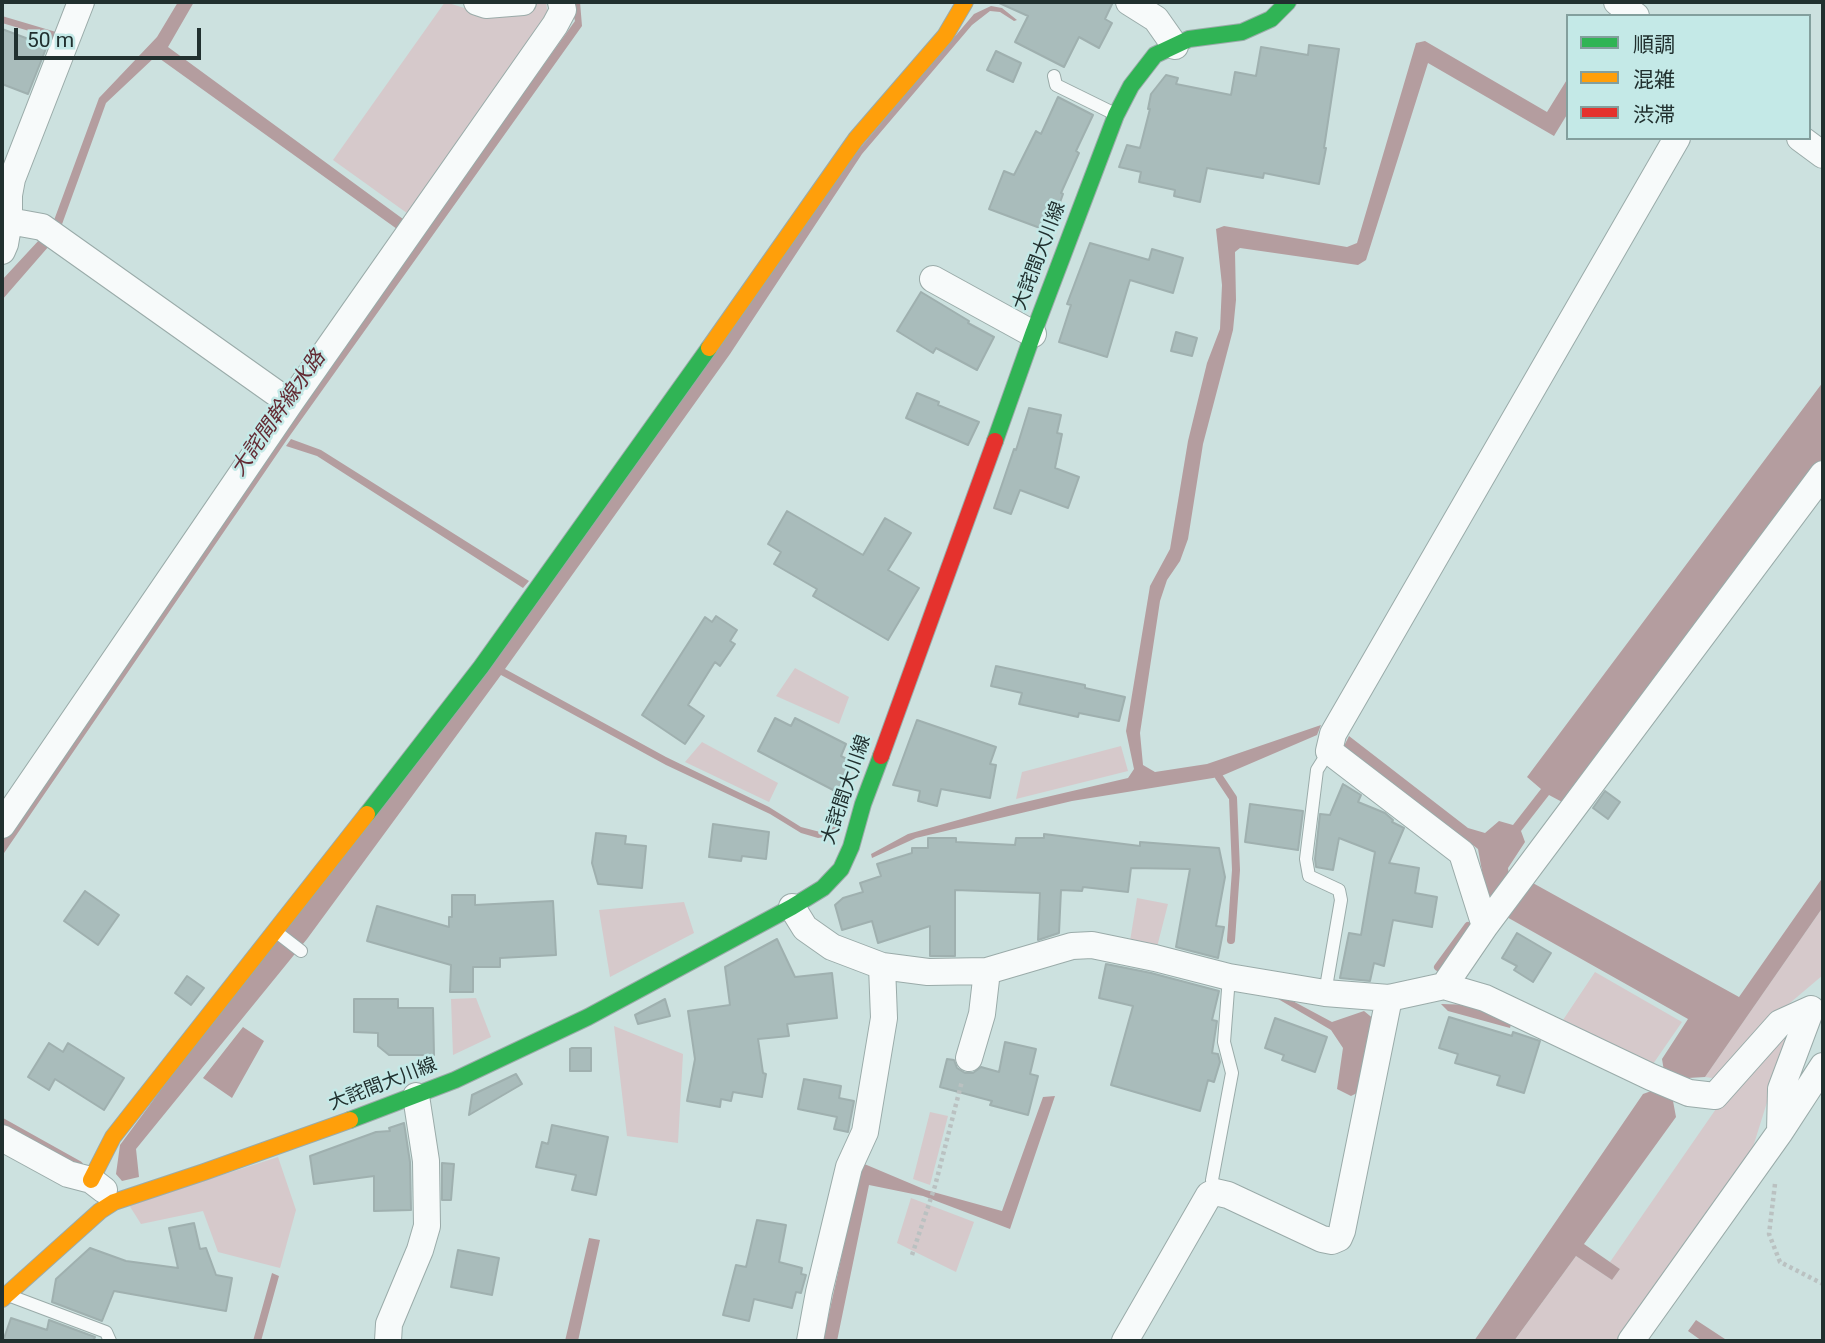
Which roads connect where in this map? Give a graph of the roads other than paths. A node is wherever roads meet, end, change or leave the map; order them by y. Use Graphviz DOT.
graph roads {
  1 [pos="81,2"];
  2 [pos="477,2"];
  3 [pos="523,2"];
  4 [pos="561,2"];
  5 [pos="965,2"];
  6 [pos="1129,2"];
  7 [pos="1288,2"];
  8 [pos="1618,2"];
  9 [pos="1633,14"];
  10 [pos="1175,46"];
  11 [pos="1054,76"];
  12 [pos="1116,115"];
  13 [pos="1676,140"];
  14 [pos="1803,140"];
  15 [pos="1823,155"];
  16 [pos="7,203"];
  17 [pos="2,251"];
  18 [pos="933,279"];
  19 [pos="1032,334"];
  20 [pos="290,403"];
  21 [pos="1823,474"];
  22 [pos="1329,751"];
  23 [pos="2,825"];
  24 [pos="792,907"];
  25 [pos="1490,919"];
  26 [pos="276,931"];
  27 [pos="302,951"];
  28 [pos="882,966"];
  29 [pos="987,971"];
  30 [pos="1229,977"];
  31 [pos="1444,986"];
  32 [pos="1325,993"];
  33 [pos="1389,998"];
  34 [pos="1817,1002"];
  35 [pos="969,1058"];
  36 [pos="1823,1066"];
  37 [pos="416,1096"];
  38 [pos="1780,1132"];
  39 [pos="2,1138"];
  40 [pos="91,1180"];
  41 [pos="1216,1192"];
  42 [pos="114,1202"];
  43 [pos="4,1297"];
  44 [pos="110,1341"];
  45 [pos="388,1341"];
  46 [pos="810,1341"];
  47 [pos="1125,1341"];
  48 [pos="1631,1341"];
  1 -- 16 [label="street"];
  2 -- 3 [label="street"];
  4 -- 20 [label="street"];
  5 -- 26 [label="main road"];
  6 -- 10 [label="street"];
  7 -- 10 [label="main road, 大詫間大川線"];
  8 -- 9 [label="street"];
  10 -- 12 [label="main road, 大詫間大川線"];
  11 -- 12 [label="lane"];
  12 -- 19 [label="main road, 大詫間大川線"];
  13 -- 22 [label="street"];
  14 -- 15 [label="street"];
  16 -- 17 [label="street"];
  16 -- 20 [label="street"];
  18 -- 19 [label="street"];
  19 -- 24 [label="main road, 大詫間大川線"];
  20 -- 23 [label="street"];
  21 -- 25 [label="street"];
  22 -- 25 [label="street"];
  22 -- 32 [label="lane"];
  24 -- 28 [label="street"];
  24 -- 37 [label="main road, 大詫間大川線"];
  25 -- 31 [label="street"];
  26 -- 27 [label="lane"];
  26 -- 40 [label="main road"];
  28 -- 29 [label="street"];
  28 -- 46 [label="street"];
  29 -- 30 [label="street"];
  29 -- 35 [label="street"];
  30 -- 32 [label="street"];
  30 -- 41 [label="lane"];
  31 -- 33 [label="street"];
  31 -- 34 [label="street"];
  32 -- 33 [label="street"];
  33 -- 41 [label="street"];
  34 -- 38 [label="street"];
  36 -- 38 [label="street"];
  37 -- 42 [label="main road, 大詫間大川線"];
  37 -- 45 [label="street"];
  38 -- 48 [label="street"];
  39 -- 40 [label="street"];
  40 -- 42 [label="street"];
  41 -- 47 [label="street"];
  42 -- 43 [label="main road, 大詫間大川線"];
  43 -- 44 [label="lane"];
}
